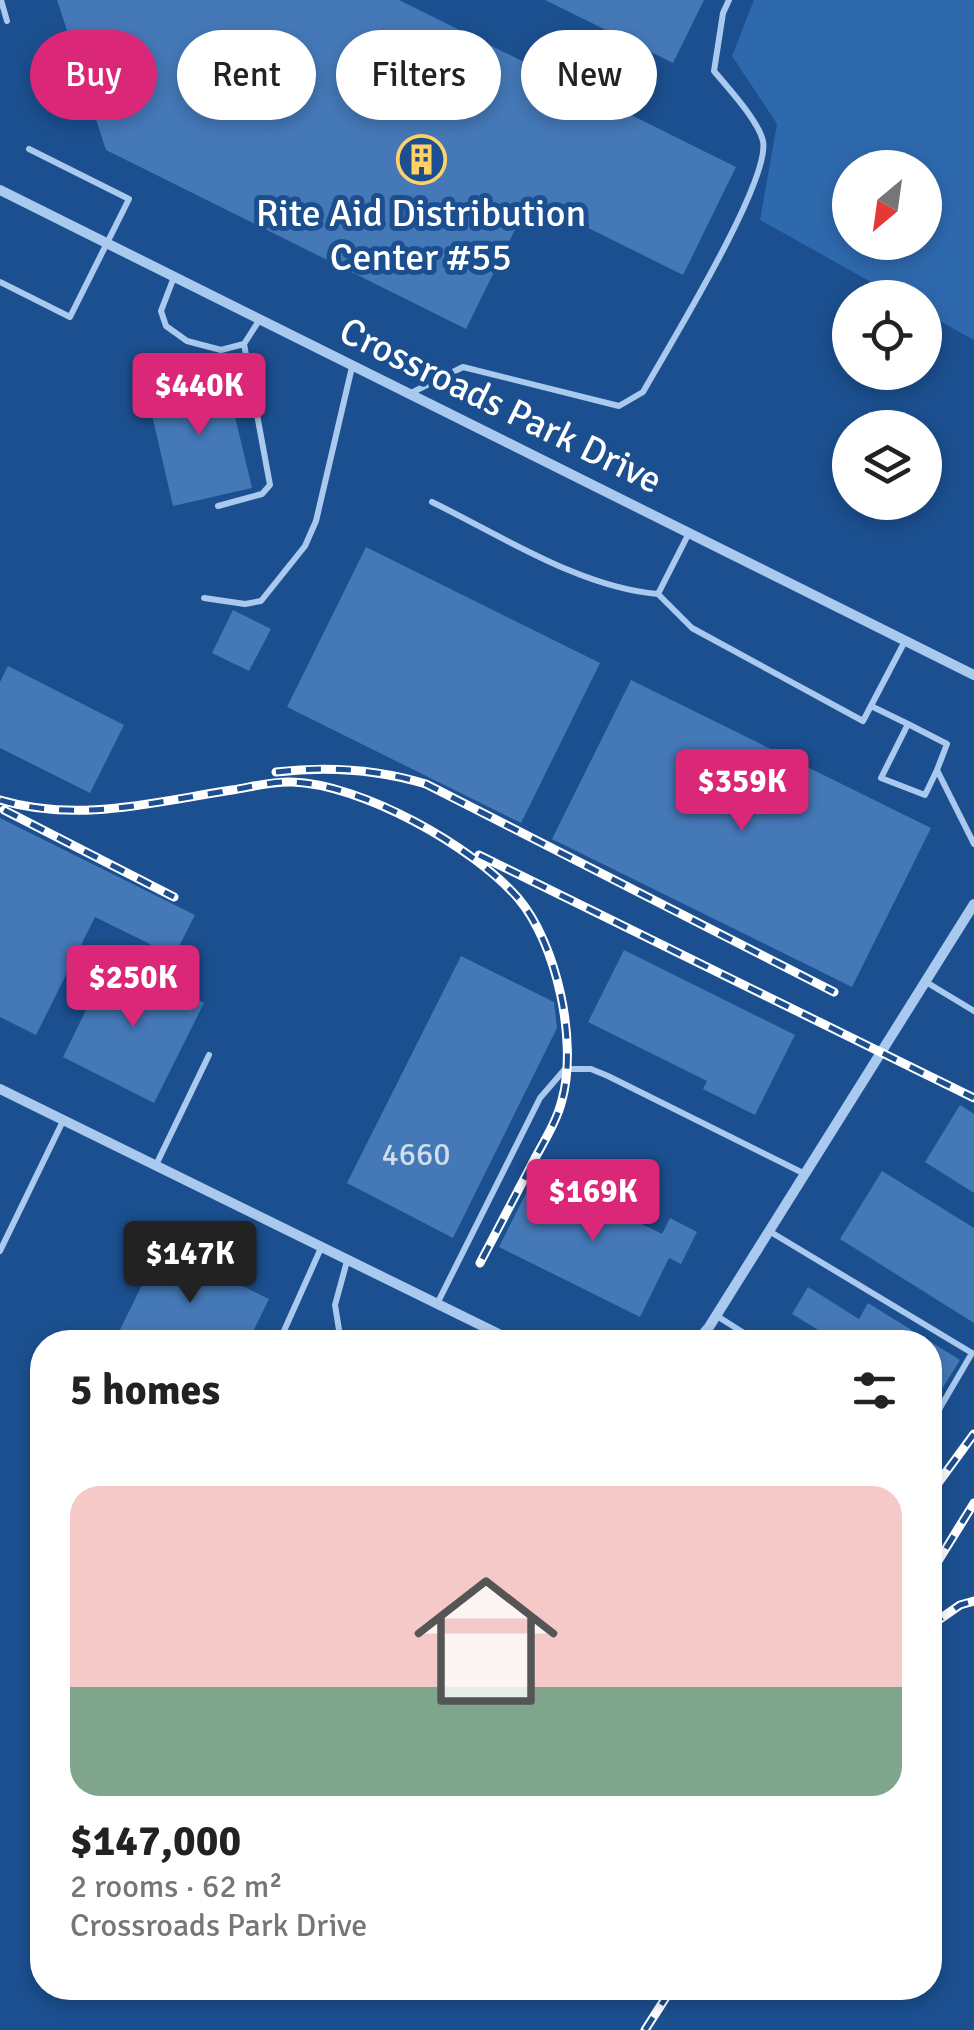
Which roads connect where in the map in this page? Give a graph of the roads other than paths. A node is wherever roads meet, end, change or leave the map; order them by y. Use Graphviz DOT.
graph roads {
  1 [pos="0,0"];
  2 [pos="729,0"];
  3 [pos="7,21"];
  4 [pos="29,149"];
  5 [pos="0,190"];
  6 [pos="106,244"];
  7 [pos="174,276"];
  8 [pos="0,282"];
  9 [pos="260,319"];
  10 [pos="244,344"];
  11 [pos="352,366"];
  12 [pos="410,394"];
  13 [pos="432,502"];
  14 [pos="218,506"];
  15 [pos="690,532"];
  16 [pos="658,594"];
  17 [pos="204,598"];
  18 [pos="906,639"];
  19 [pos="974,675"];
  20 [pos="871,706"];
  21 [pos="908,724"];
  22 [pos="936,770"];
  23 [pos="974,844"];
  24 [pos="974,904"];
  25 [pos="926,982"];
  26 [pos="974,1011"];
  27 [pos="208,1055"];
  28 [pos="0,1090"];
  29 [pos="64,1120"];
  30 [pos="156,1165"];
  31 [pos="805,1174"];
  32 [pos="769,1231"];
  33 [pos="322,1247"];
  34 [pos="0,1251"];
  35 [pos="347,1260"];
  36 [pos="437,1304"];
  37 [pos="716,1315"];
  38 [pos="284,1330"];
  39 [pos="339,1330"];
  40 [pos="483,1330"];
  41 [pos="705,1330"];
  42 [pos="739,1330"];
  43 [pos="932,1330"];
  44 [pos="942,1336"];
  45 [pos="942,1405"];
  1 -- 3 [label="lane"];
  2 -- 12 [label="lane"];
  4 -- 6 [label="lane"];
  5 -- 6 [label="street, Crossroads Park Drive"];
  6 -- 7 [label="street, Crossroads Park Drive"];
  6 -- 8 [label="lane"];
  7 -- 9 [label="street, Crossroads Park Drive"];
  7 -- 10 [label="lane"];
  9 -- 10 [label="lane"];
  9 -- 11 [label="street, Crossroads Park Drive"];
  10 -- 14 [label="lane"];
  11 -- 12 [label="street, Crossroads Park Drive"];
  11 -- 17 [label="lane"];
  12 -- 15 [label="street, Crossroads Park Drive"];
  13 -- 16 [label="lane"];
  15 -- 16 [label="lane"];
  15 -- 18 [label="street, Crossroads Park Drive"];
  16 -- 20 [label="lane"];
  18 -- 19 [label="street, Crossroads Park Drive"];
  18 -- 20 [label="lane"];
  20 -- 21 [label="lane"];
  21 -- 22 [label="lane"];
  21 -- 22 [label="lane"];
  22 -- 23 [label="lane"];
  24 -- 25 [label="street"];
  25 -- 26 [label="lane"];
  25 -- 31 [label="street"];
  27 -- 30 [label="lane"];
  28 -- 29 [label="street"];
  29 -- 30 [label="street"];
  29 -- 34 [label="lane"];
  30 -- 33 [label="street"];
  31 -- 32 [label="street"];
  31 -- 36 [label="lane"];
  32 -- 37 [label="street"];
  32 -- 43 [label="lane"];
  33 -- 35 [label="street"];
  33 -- 38 [label="lane"];
  35 -- 36 [label="street"];
  35 -- 39 [label="lane"];
  36 -- 40 [label="street"];
  37 -- 41 [label="street"];
  37 -- 42 [label="lane"];
  44 -- 45 [label="lane"];
}
